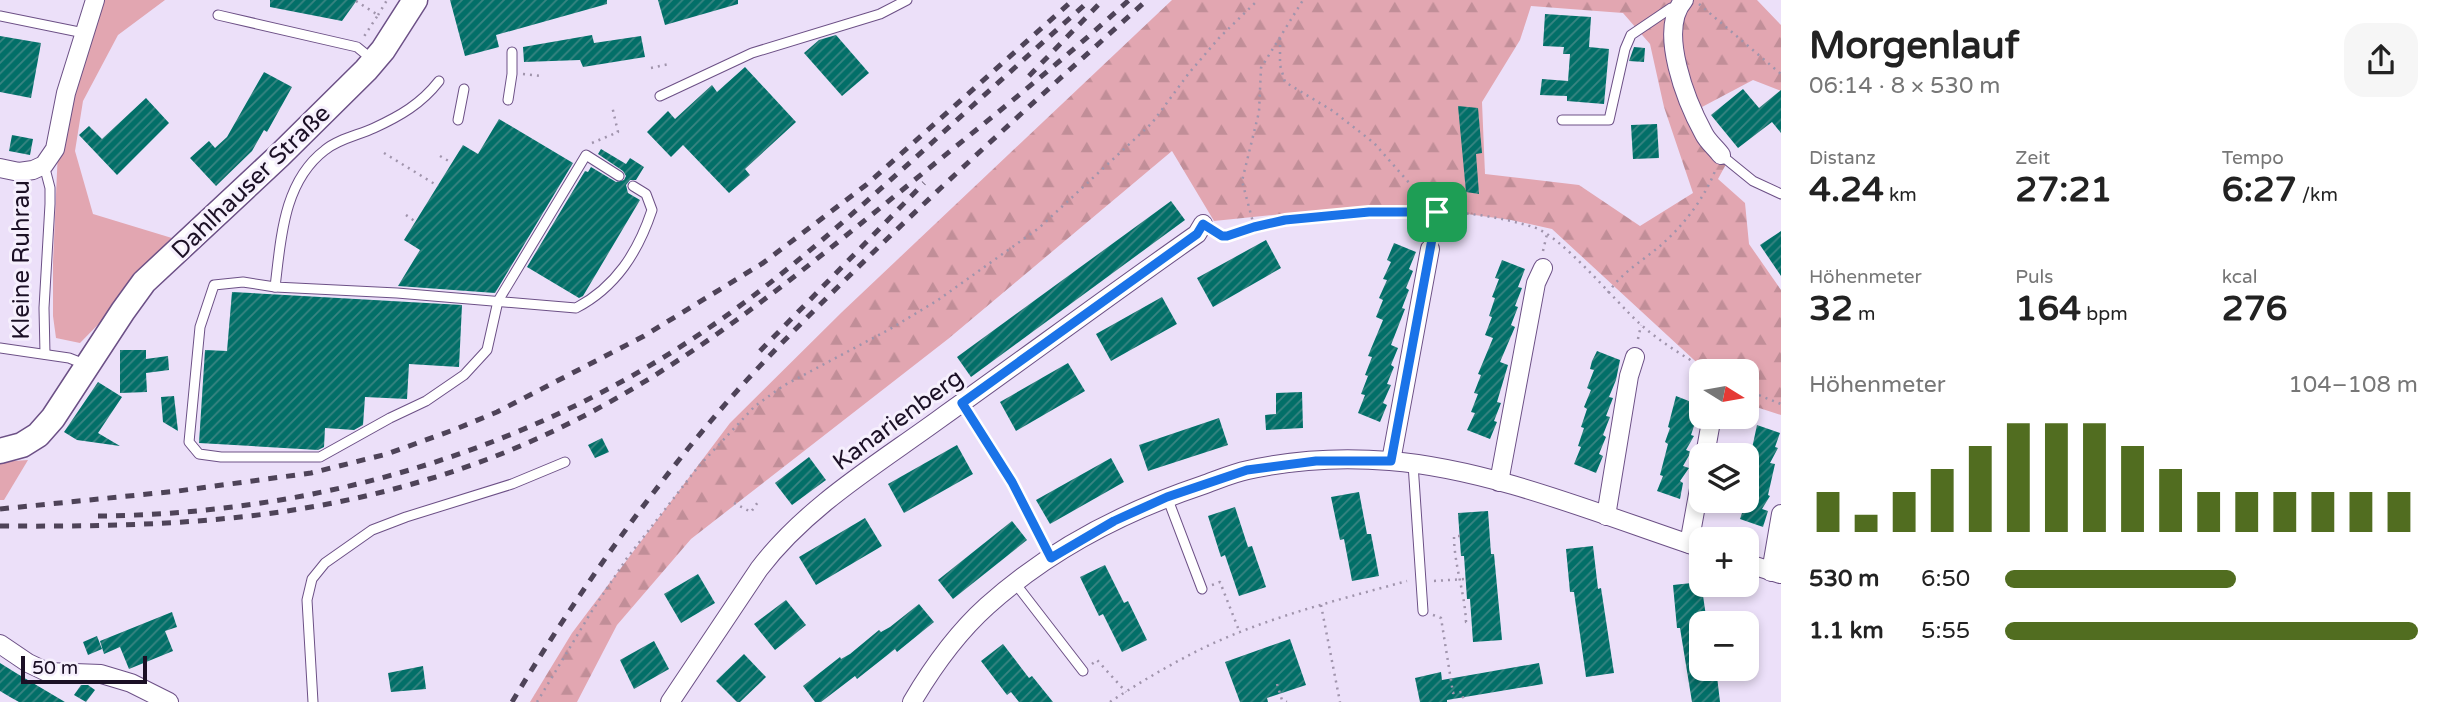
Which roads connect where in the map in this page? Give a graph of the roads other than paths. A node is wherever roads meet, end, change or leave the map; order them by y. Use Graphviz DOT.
graph roads {
  1 [pos="95,0"];
  2 [pos="415,0"];
  3 [pos="907,0"];
  4 [pos="1681,4"];
  5 [pos="218,15"];
  6 [pos="0,16"];
  7 [pos="84,33"];
  8 [pos="512,52"];
  9 [pos="366,54"];
  10 [pos="439,81"];
  11 [pos="464,89"];
  12 [pos="660,96"];
  13 [pos="508,100"];
  14 [pos="458,120"];
  15 [pos="1562,120"];
  16 [pos="1721,155"];
  17 [pos="44,165"];
  18 [pos="0,168"];
  19 [pos="619,176"];
  20 [pos="633,186"];
  21 [pos="1781,194"];
  22 [pos="1203,224"];
  23 [pos="1430,249"];
  24 [pos="1543,268"];
  25 [pos="275,287"];
  26 [pos="498,301"];
  27 [pos="0,348"];
  28 [pos="45,354"];
  29 [pos="1635,357"];
  30 [pos="88,365"];
  31 [pos="0,451"];
  32 [pos="1391,461"];
  33 [pos="565,462"];
  34 [pos="1413,464"];
  35 [pos="1499,482"];
  36 [pos="1167,497"];
  37 [pos="1781,514"];
  38 [pos="1606,516"];
  39 [pos="1689,544"];
  40 [pos="1759,567"];
  41 [pos="1776,573"];
  42 [pos="1015,583"];
  43 [pos="1202,589"];
  44 [pos="1423,611"];
  45 [pos="0,644"];
  46 [pos="1083,671"];
  47 [pos="169,702"];
  48 [pos="313,702"];
  49 [pos="670,702"];
  50 [pos="912,702"];
  1 -- 7 [label="street, Kleine Ruhrau"];
  2 -- 9 [label="street, Dahlhauser Straße"];
  3 -- 12 [label="lane"];
  4 -- 15 [label="lane"];
  4 -- 16 [label="street"];
  5 -- 9 [label="lane"];
  6 -- 7 [label="lane"];
  7 -- 17 [label="street, Kleine Ruhrau"];
  8 -- 13 [label="lane"];
  9 -- 30 [label="street, Dahlhauser Straße"];
  10 -- 25 [label="lane"];
  11 -- 14 [label="lane"];
  16 -- 21 [label="lane"];
  17 -- 18 [label="street, Kleine Ruhrau"];
  17 -- 28 [label="lane, Kleine Ruhrau"];
  19 -- 26 [label="lane"];
  20 -- 26 [label="lane"];
  22 -- 49 [label="street, Kanarienberg"];
  23 -- 32 [label="street"];
  24 -- 35 [label="street"];
  25 -- 26 [label="lane"];
  25 -- 26 [label="lane"];
  27 -- 28 [label="lane"];
  28 -- 30 [label="lane"];
  29 -- 38 [label="street"];
  30 -- 31 [label="street, Dahlhauser Straße"];
  32 -- 34 [label="street"];
  32 -- 36 [label="street"];
  33 -- 48 [label="lane"];
  34 -- 35 [label="street"];
  34 -- 44 [label="lane"];
  35 -- 38 [label="street"];
  36 -- 42 [label="street"];
  36 -- 43 [label="lane"];
  37 -- 41 [label="street"];
  38 -- 39 [label="street"];
  40 -- 41 [label="street"];
  42 -- 46 [label="lane"];
  42 -- 50 [label="street"];
  45 -- 47 [label="street"];
}
